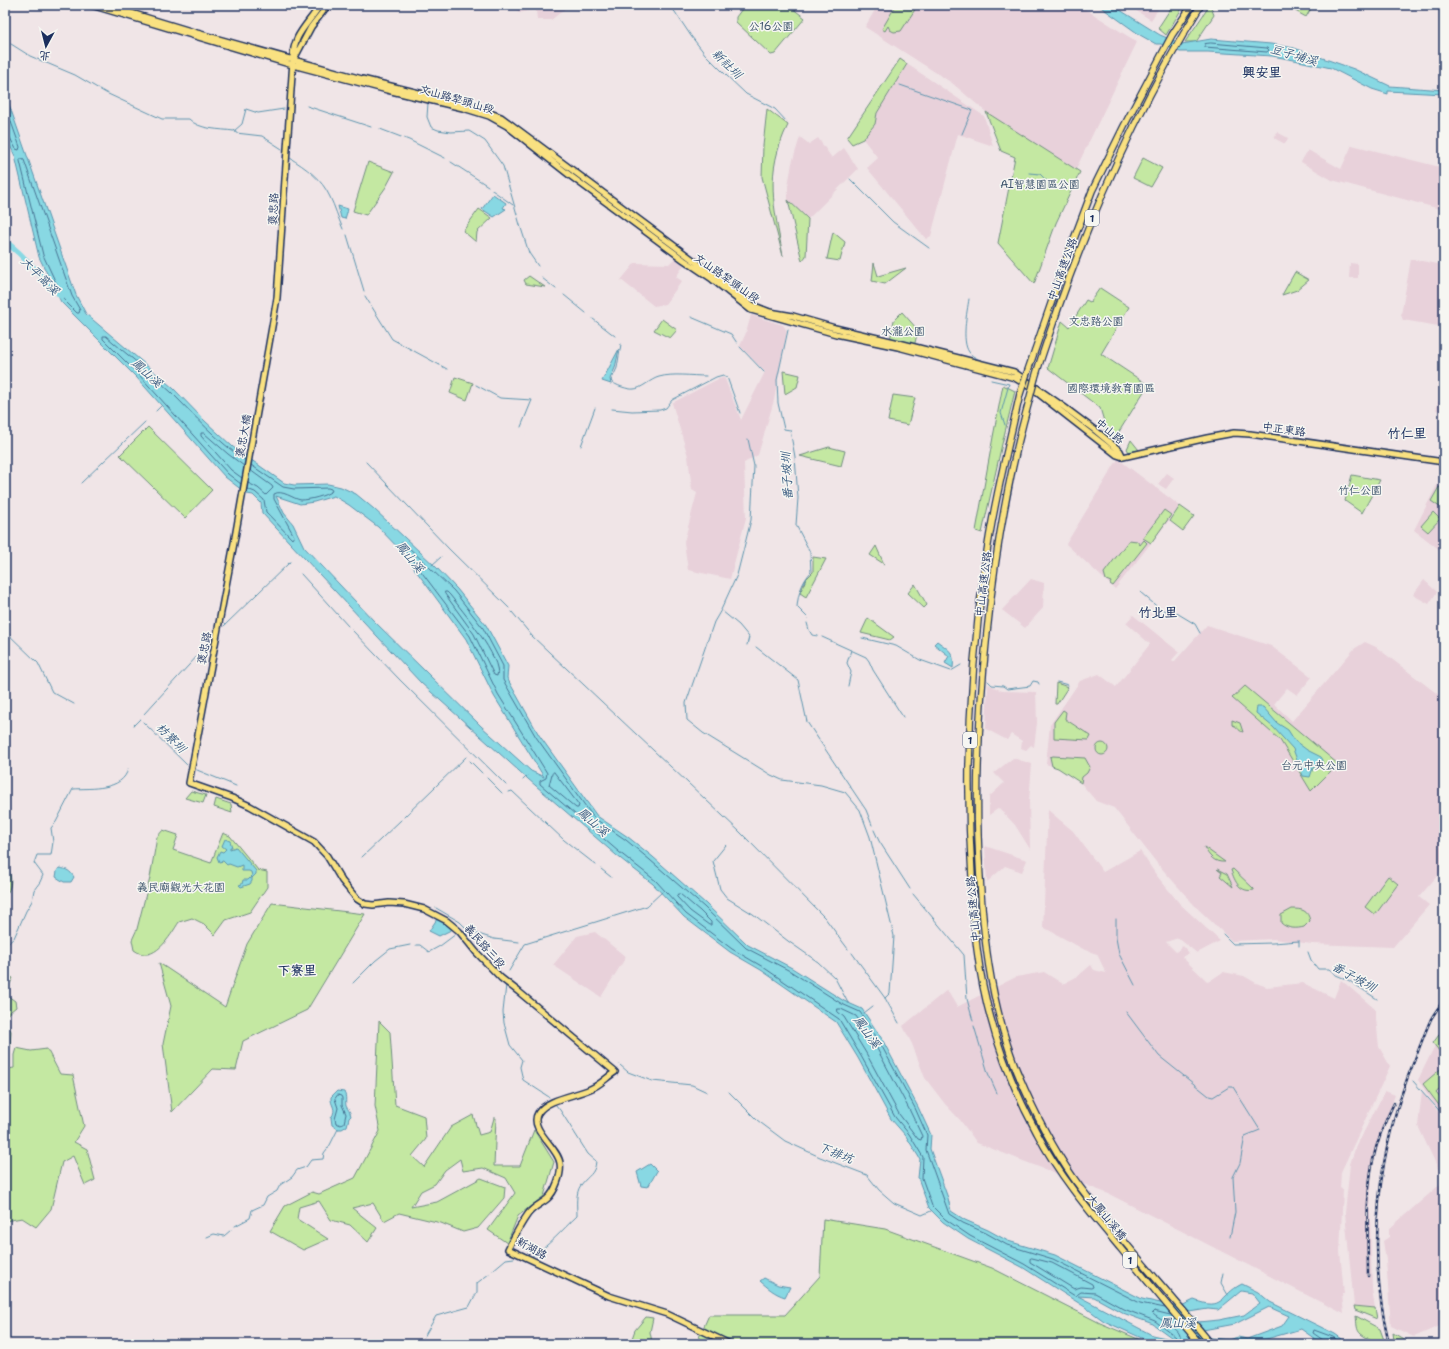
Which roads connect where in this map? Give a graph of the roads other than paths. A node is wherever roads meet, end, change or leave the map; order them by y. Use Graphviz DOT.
graph roads {
  1 [pos="91,5"];
  2 [pos="106,5"];
  3 [pos="320,5"];
  4 [pos="328,5"];
  5 [pos="1189,5"];
  6 [pos="1192,5"];
  7 [pos="1201,5"];
  8 [pos="1172,35"];
  9 [pos="293,62"];
  10 [pos="786,315"];
  11 [pos="789,321"];
  12 [pos="266,359"];
  13 [pos="1123,457"];
  14 [pos="1444,462"];
  15 [pos="238,517"];
  16 [pos="189,783"];
  17 [pos="615,1072"];
  18 [pos="1062,1175"];
  19 [pos="1079,1186"];
  20 [pos="730,1344"];
  21 [pos="1200,1344"];
  22 [pos="1211,1344"];
  1 -- 9 [label="main road, 文山路犂頭山段"];
  2 -- 9 [label="main road, 文山路犂頭山段"];
  3 -- 9 [label="main road, 褒忠路"];
  4 -- 9 [label="main road, 褒忠路"];
  5 -- 8 [label="highway"];
  6 -- 8 [label="highway, 中山高速公路 / 1"];
  7 -- 19 [label="highway, 中山高速公路 / 1, bridge"];
  8 -- 18 [label="highway, 中山高速公路 / 1, bridge"];
  9 -- 10 [label="main road, 文山路犂頭山段"];
  9 -- 11 [label="main road, 文山路犂頭山段"];
  9 -- 12 [label="main road, 褒忠路"];
  10 -- 13 [label="main road, 中山路"];
  11 -- 13 [label="main road, 中山路"];
  12 -- 15 [label="main road, 褒忠大橋"];
  13 -- 14 [label="main road, 中正東路"];
  15 -- 16 [label="main road, 褒忠路"];
  16 -- 17 [label="main road, 義民路三段"];
  17 -- 20 [label="main road, 新湖路"];
  18 -- 21 [label="highway, 大鳳山溪橋 / 1"];
  19 -- 22 [label="highway, 大鳳山溪橋 / 1"];
}
